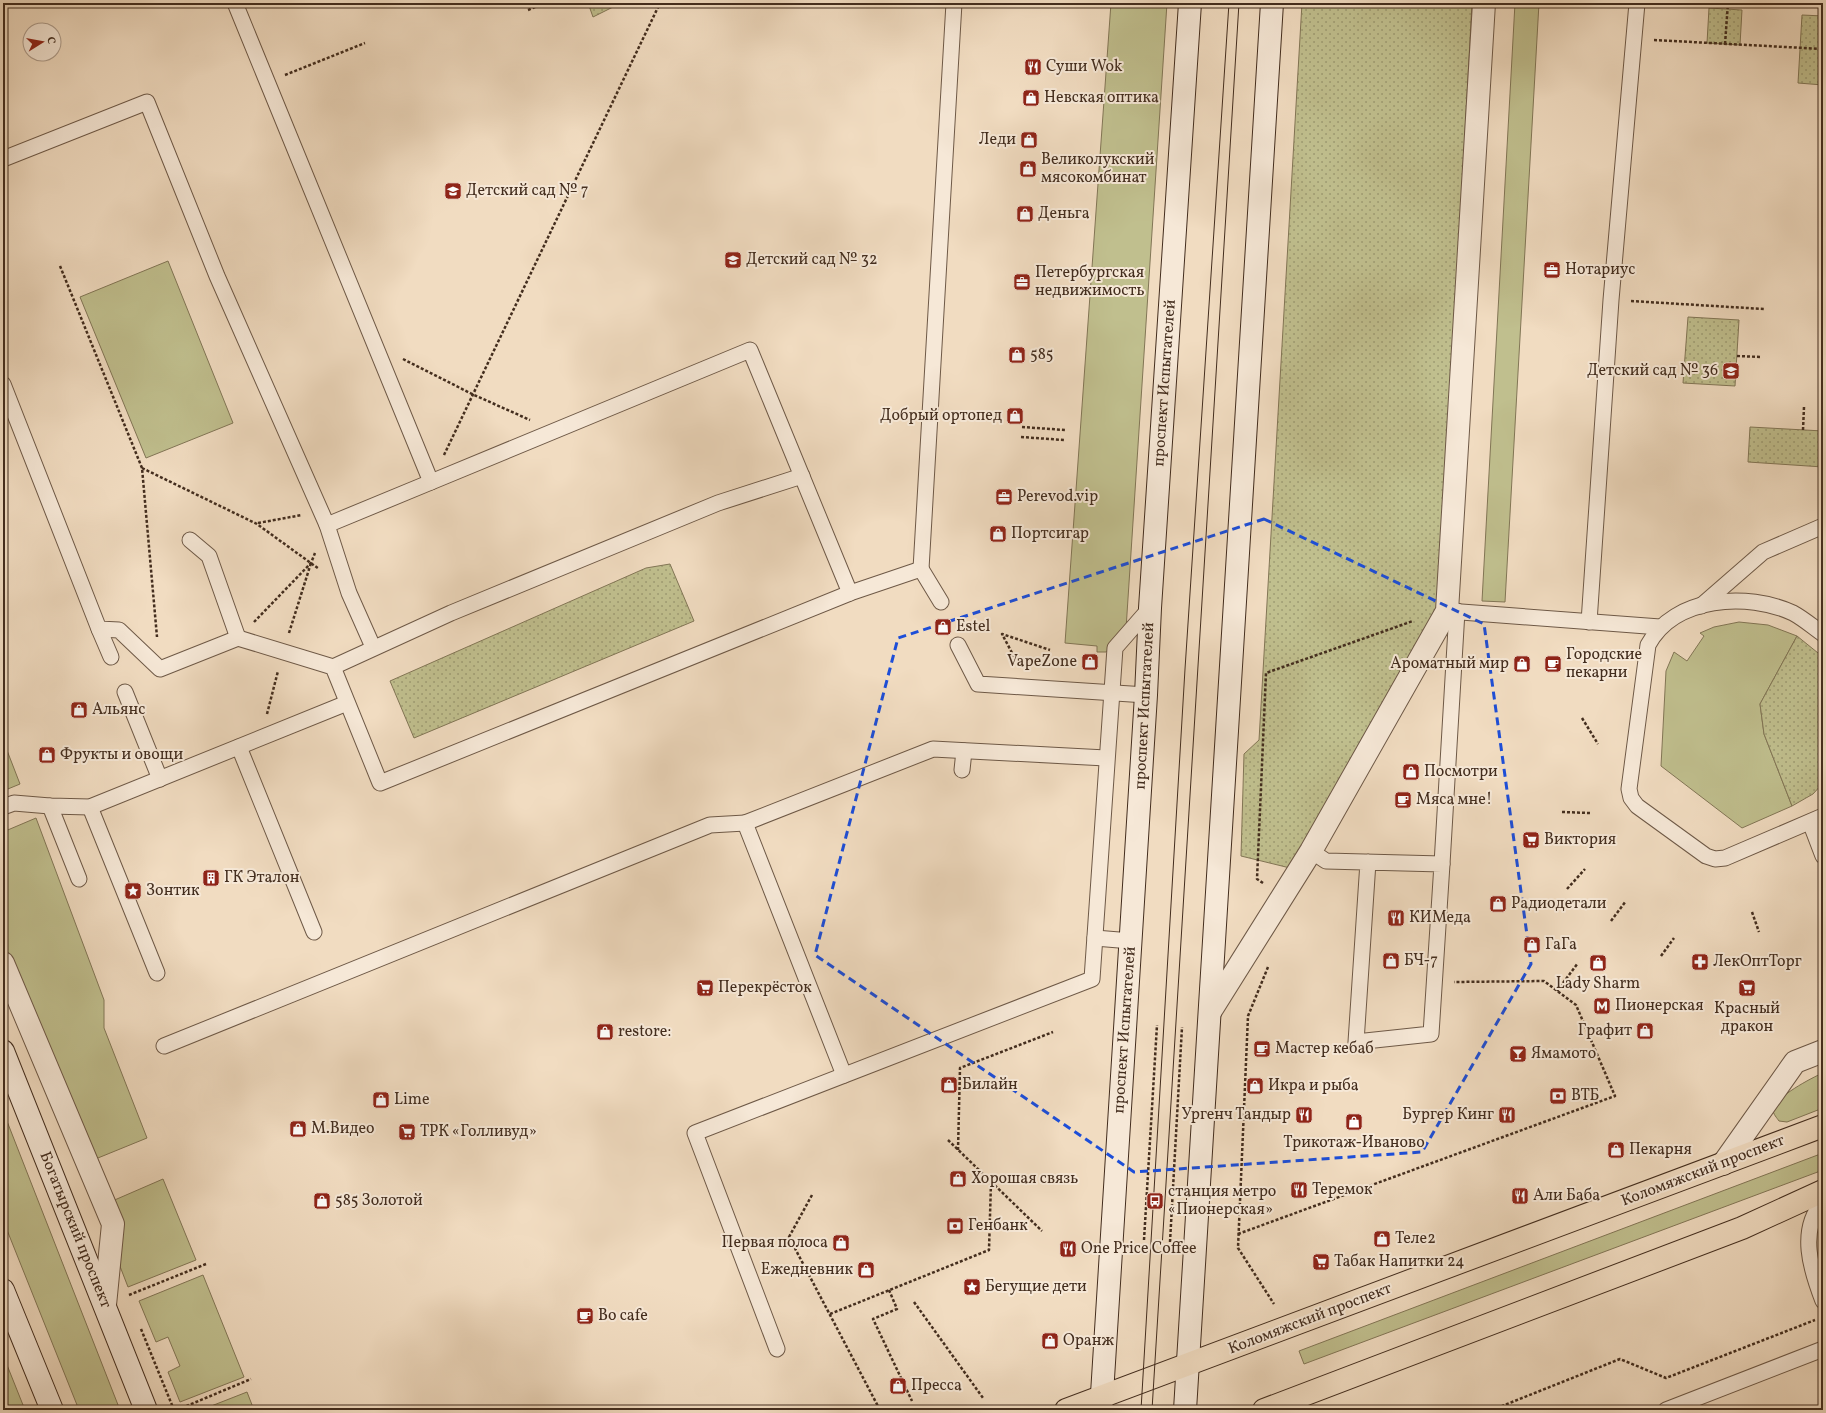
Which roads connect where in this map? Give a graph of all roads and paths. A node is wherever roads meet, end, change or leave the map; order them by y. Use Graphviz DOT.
graph roads {
  1 [pos="236,3"];
  2 [pos="545,3"];
  3 [pos="660,3"];
  4 [pos="954,3"];
  5 [pos="1190,3"];
  6 [pos="1272,3"];
  7 [pos="1484,3"];
  8 [pos="1637,3"];
  9 [pos="1728,3"];
  10 [pos="528,10"];
  11 [pos="1634,39"];
  12 [pos="365,44"];
  13 [pos="1725,44"];
  14 [pos="1823,49"];
  15 [pos="268,82"];
  16 [pos="3,159"];
  17 [pos="60,266"];
  18 [pos="1645,302"];
  19 [pos="1764,309"];
  20 [pos="375,345"];
  21 [pos="1737,356"];
  22 [pos="1761,357"];
  23 [pos="3,384"];
  24 [pos="472,394"];
  25 [pos="1804,407"];
  26 [pos="1022,427"];
  27 [pos="1065,430"];
  28 [pos="1803,430"];
  29 [pos="556,431"];
  30 [pos="1021,437"];
  31 [pos="1064,440"];
  32 [pos="142,468"];
  33 [pos="802,476"];
  34 [pos="431,482"];
  35 [pos="319,512"];
  36 [pos="257,524"];
  37 [pos="326,525"];
  38 [pos="1823,526"];
  39 [pos="190,540"];
  40 [pos="311,563"];
  41 [pos="921,569"];
  42 [pos="349,593"];
  43 [pos="850,593"];
  44 [pos="941,602"];
  45 [pos="1701,606"];
  46 [pos="1150,608"];
  47 [pos="1452,611"];
  48 [pos="1589,622"];
  49 [pos="1660,627"];
  50 [pos="99,628"];
  51 [pos="1823,634"];
  52 [pos="238,638"];
  53 [pos="958,645"];
  54 [pos="373,647"];
  55 [pos="1050,650"];
  56 [pos="111,657"];
  57 [pos="333,667"];
  58 [pos="160,669"];
  59 [pos="1031,688"];
  60 [pos="125,692"];
  61 [pos="1112,693"];
  62 [pos="1146,695"];
  63 [pos="347,703"];
  64 [pos="1582,718"];
  65 [pos="1598,744"];
  66 [pos="239,747"];
  67 [pos="964,751"];
  68 [pos="1106,758"];
  69 [pos="962,770"];
  70 [pos="160,779"];
  71 [pos="50,806"];
  72 [pos="3,807"];
  73 [pos="90,807"];
  74 [pos="1562,812"];
  75 [pos="1590,813"];
  76 [pos="1817,819"];
  77 [pos="745,823"];
  78 [pos="1311,851"];
  79 [pos="1823,856"];
  80 [pos="1368,862"];
  81 [pos="1442,864"];
  82 [pos="1585,869"];
  83 [pos="79,879"];
  84 [pos="1567,889"];
  85 [pos="1283,896"];
  86 [pos="1626,901"];
  87 [pos="1752,912"];
  88 [pos="1611,921"];
  89 [pos="314,932"];
  90 [pos="1759,932"];
  91 [pos="1095,938"];
  92 [pos="1674,938"];
  93 [pos="1131,941"];
  94 [pos="1661,956"];
  95 [pos="3,963"];
  96 [pos="1578,963"];
  97 [pos="1268,966"];
  98 [pos="157,973"];
  99 [pos="1435,982"];
  100 [pos="1557,991"];
  101 [pos="1210,1012"];
  102 [pos="1157,1025"];
  103 [pos="1182,1027"];
  104 [pos="1053,1032"];
  105 [pos="164,1046"];
  106 [pos="3,1051"];
  107 [pos="1823,1051"];
  108 [pos="844,1075"];
  109 [pos="1823,1126"];
  110 [pos="948,1140"];
  111 [pos="958,1150"];
  112 [pos="1723,1164"];
  113 [pos="991,1182"];
  114 [pos="1823,1191"];
  115 [pos="812,1195"];
  116 [pos="1823,1202"];
  117 [pos="1042,1231"];
  118 [pos="1238,1234"];
  119 [pos="1144,1240"];
  120 [pos="1170,1242"];
  121 [pos="206,1264"];
  122 [pos="3,1290"];
  123 [pos="889,1290"];
  124 [pos="128,1296"];
  125 [pos="1823,1301"];
  126 [pos="914,1302"];
  127 [pos="1274,1304"];
  128 [pos="105,1305"];
  129 [pos="830,1314"];
  130 [pos="1822,1317"];
  131 [pos="139,1324"];
  132 [pos="778,1349"];
  133 [pos="1823,1349"];
  134 [pos="1188,1365"];
  135 [pos="251,1379"];
  136 [pos="983,1398"];
  137 [pos="912,1401"];
  138 [pos="1102,1403"];
  139 [pos="52,1410"];
  140 [pos="146,1410"];
  141 [pos="175,1410"];
  142 [pos="880,1410"];
  143 [pos="1066,1410"];
  144 [pos="1185,1410"];
  145 [pos="1264,1410"];
  146 [pos="1492,1410"];
  147 [pos="1666,1410"];
  1 -- 15 [label="lane"];
  2 -- 10 [label="path"];
  3 -- 24 [label="path"];
  4 -- 41 [label="lane"];
  5 -- 46 [label="main road, проспект Испытателей"];
  6 -- 101 [label="main road"];
  7 -- 47 [label="main road"];
  8 -- 11 [label="lane"];
  9 -- 13 [label="path"];
  11 -- 13 [label="path"];
  11 -- 48 [label="lane"];
  12 -- 15 [label="path"];
  13 -- 14 [label="path"];
  15 -- 20 [label="lane"];
  16 -- 35 [label="lane"];
  17 -- 32 [label="path"];
  18 -- 19 [label="path"];
  20 -- 24 [label="path"];
  20 -- 34 [label="lane"];
  21 -- 22 [label="path"];
  23 -- 50 [label="lane"];
  24 -- 29 [label="path"];
  24 -- 34 [label="path"];
  25 -- 28 [label="path"];
  26 -- 27 [label="path"];
  29 -- 33 [label="lane"];
  29 -- 34 [label="lane"];
  30 -- 31 [label="path"];
  32 -- 36 [label="path"];
  32 -- 58 [label="path"];
  33 -- 43 [label="lane"];
  33 -- 54 [label="lane"];
  34 -- 37 [label="lane"];
  35 -- 36 [label="path"];
  35 -- 37 [label="lane"];
  36 -- 40 [label="path"];
  37 -- 40 [label="path"];
  37 -- 42 [label="lane"];
  38 -- 45 [label="lane"];
  39 -- 52 [label="lane"];
  40 -- 42 [label="path"];
  40 -- 52 [label="path"];
  41 -- 43 [label="lane"];
  41 -- 44 [label="lane"];
  42 -- 54 [label="lane"];
  43 -- 63 [label="lane"];
  45 -- 49 [label="lane"];
  45 -- 51 [label="lane"];
  46 -- 61 [label="lane"];
  46 -- 62 [label="main road, проспект Испытателей"];
  47 -- 48 [label="lane"];
  47 -- 78 [label="main road"];
  47 -- 81 [label="lane"];
  47 -- 85 [label="path"];
  48 -- 49 [label="lane"];
  49 -- 76 [label="lane"];
  50 -- 56 [label="lane"];
  50 -- 58 [label="lane"];
  52 -- 57 [label="lane"];
  52 -- 58 [label="lane"];
  53 -- 59 [label="lane"];
  54 -- 57 [label="lane"];
  55 -- 59 [label="path"];
  57 -- 63 [label="lane"];
  59 -- 61 [label="lane"];
  60 -- 70 [label="lane"];
  61 -- 62 [label="lane"];
  61 -- 68 [label="lane"];
  62 -- 93 [label="main road, проспект Испытателей"];
  63 -- 66 [label="lane"];
  64 -- 65 [label="path"];
  66 -- 70 [label="lane"];
  66 -- 89 [label="lane"];
  67 -- 68 [label="lane"];
  67 -- 69 [label="lane"];
  67 -- 77 [label="lane"];
  68 -- 91 [label="lane"];
  70 -- 73 [label="lane"];
  71 -- 72 [label="lane"];
  71 -- 73 [label="lane"];
  71 -- 83 [label="lane"];
  73 -- 98 [label="lane"];
  74 -- 75 [label="path"];
  76 -- 79 [label="lane"];
  77 -- 105 [label="lane"];
  77 -- 108 [label="lane"];
  78 -- 80 [label="lane"];
  78 -- 85 [label="main road"];
  80 -- 81 [label="lane"];
  80 -- 99 [label="lane"];
  81 -- 99 [label="lane"];
  82 -- 84 [label="path"];
  85 -- 101 [label="main road"];
  86 -- 88 [label="path"];
  87 -- 90 [label="path"];
  91 -- 93 [label="lane"];
  91 -- 108 [label="lane"];
  92 -- 94 [label="path"];
  93 -- 138 [label="main road, проспект Испытателей"];
  95 -- 128 [label="main road"];
  96 -- 100 [label="path"];
  97 -- 118 [label="path"];
  99 -- 100 [label="path"];
  100 -- 118 [label="path"];
  101 -- 134 [label="main road"];
  102 -- 119 [label="path"];
  103 -- 120 [label="path"];
  104 -- 111 [label="path"];
  106 -- 128 [label="main road, Богатырский проспект"];
  107 -- 112 [label="main road"];
  108 -- 132 [label="lane"];
  109 -- 112 [label="main road, Коломяжский проспект"];
  110 -- 111 [label="path"];
  111 -- 113 [label="path"];
  112 -- 134 [label="main road, Коломяжский проспект"];
  113 -- 117 [label="path"];
  113 -- 123 [label="path"];
  114 -- 145 [label="main road"];
  115 -- 129 [label="path"];
  116 -- 125 [label="lane"];
  118 -- 127 [label="path"];
  121 -- 124 [label="path"];
  122 -- 139 [label="main road"];
  123 -- 129 [label="path"];
  123 -- 137 [label="path"];
  126 -- 136 [label="path"];
  128 -- 140 [label="main road, Богатырский проспект"];
  129 -- 142 [label="path"];
  130 -- 146 [label="path"];
  131 -- 141 [label="path"];
  133 -- 147 [label="lane"];
  134 -- 138 [label="main road, Коломяжский проспект"];
  134 -- 144 [label="main road"];
  135 -- 141 [label="path"];
  138 -- 143 [label="main road, Коломяжский проспект"];
}
